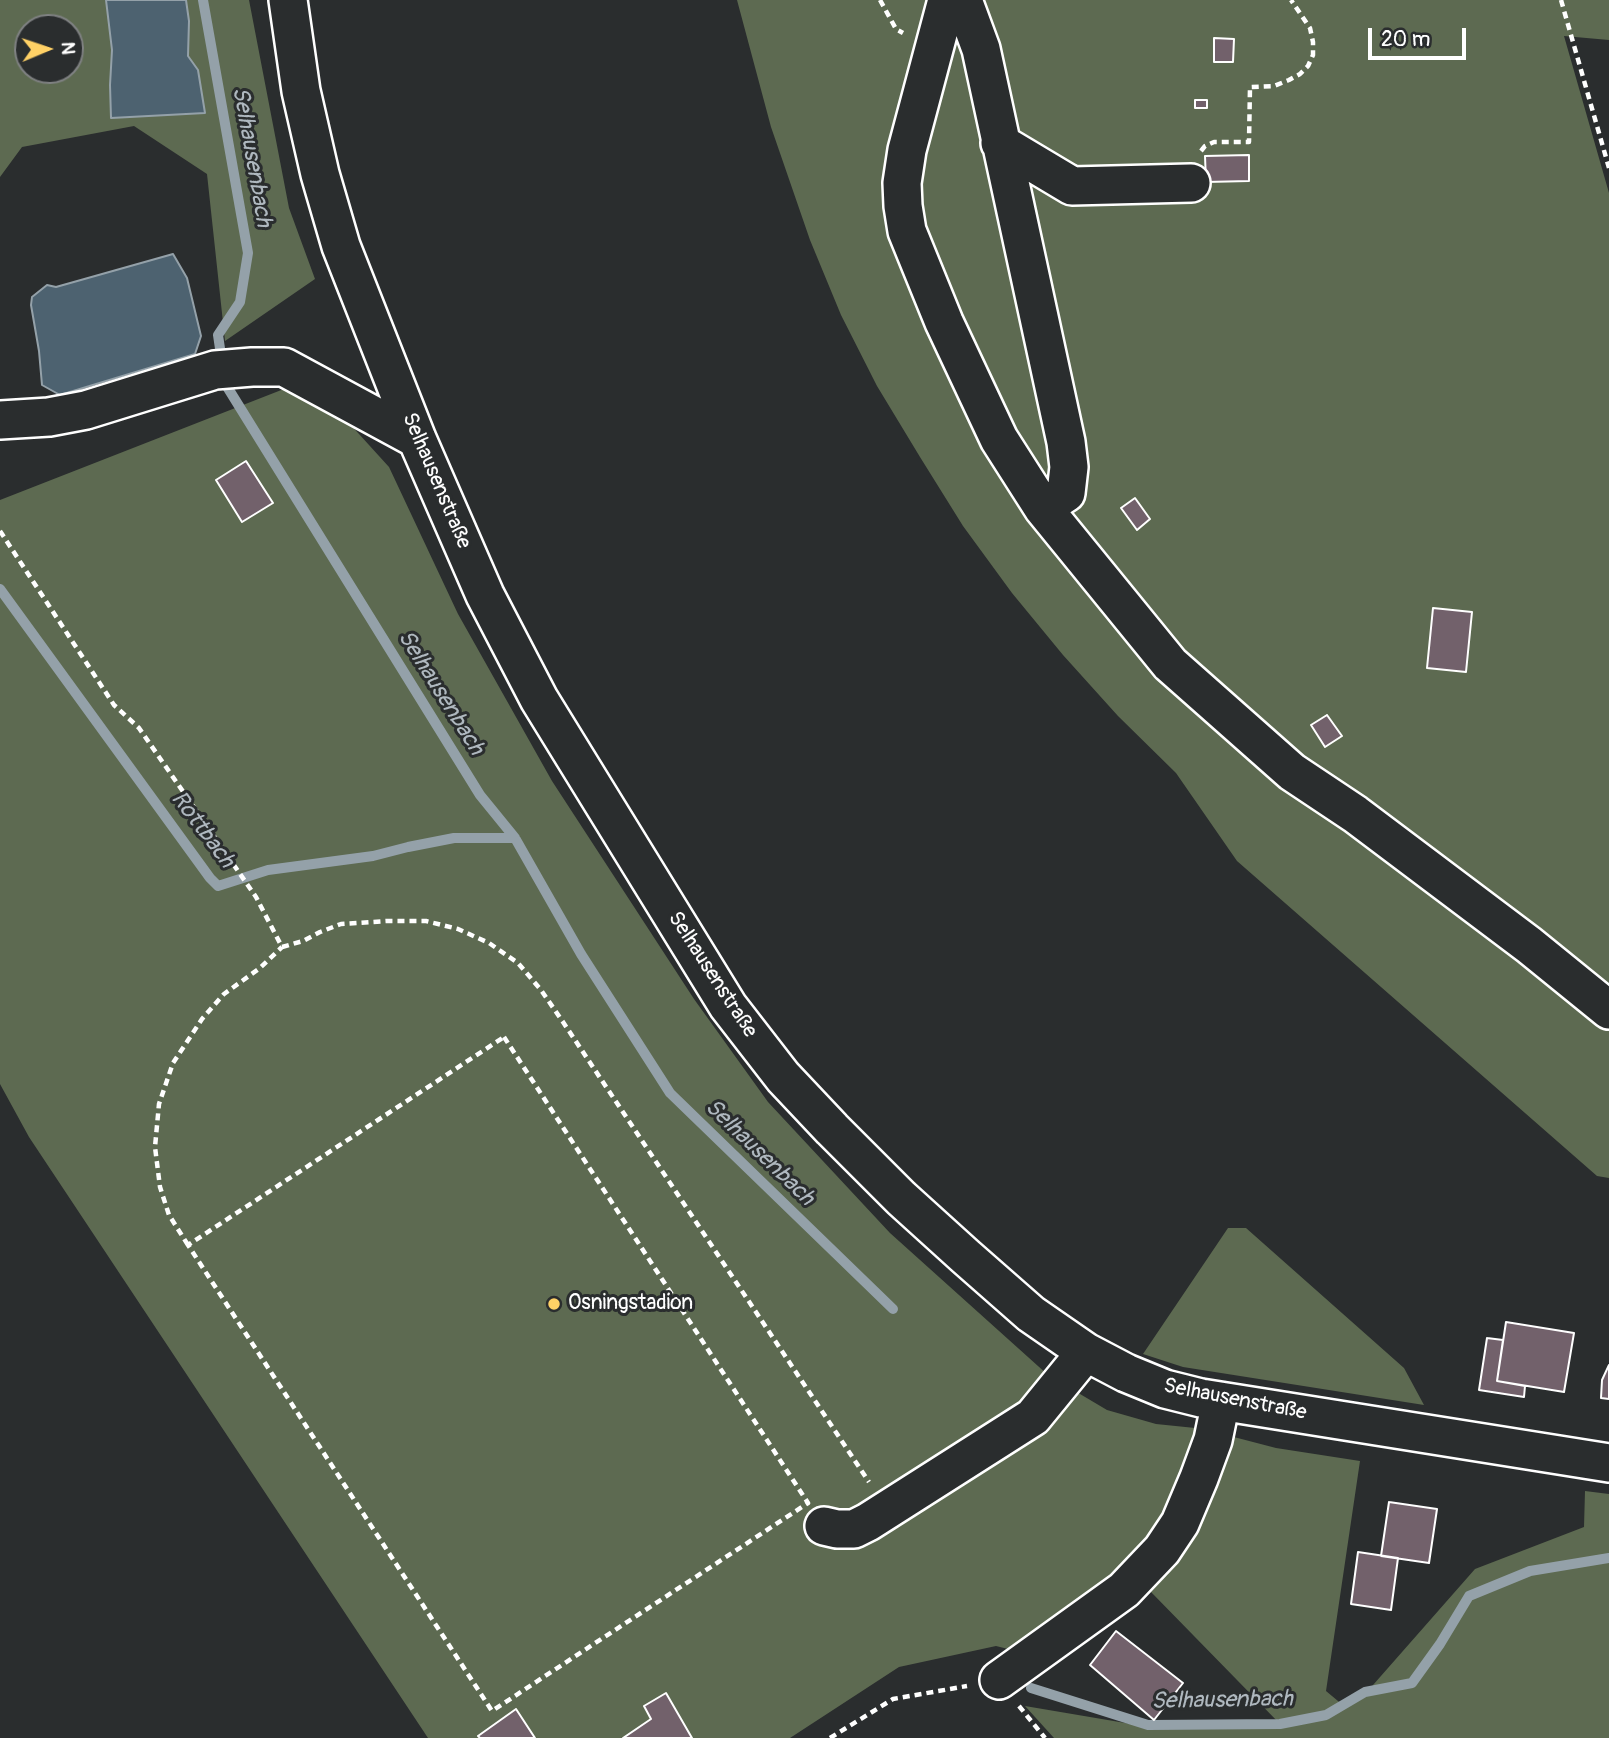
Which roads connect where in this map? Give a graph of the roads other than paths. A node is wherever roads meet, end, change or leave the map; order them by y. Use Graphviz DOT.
graph roads {
  1 [pos="288,0"];
  2 [pos="947,0"];
  3 [pos="964,0"];
  4 [pos="1000,143"];
  5 [pos="1191,183"];
  6 [pos="0,420"];
  7 [pos="417,439"];
  8 [pos="1043,508"];
  9 [pos="1609,1010"];
  10 [pos="1086,1352"];
  11 [pos="1221,1401"];
  12 [pos="1609,1463"];
  13 [pos="824,1526"];
  14 [pos="999,1680"];
  1 -- 7 [label="street, Selhausenstraße"];
  2 -- 8 [label="street"];
  3 -- 4 [label="street"];
  4 -- 5 [label="street"];
  4 -- 8 [label="street"];
  6 -- 7 [label="street"];
  7 -- 10 [label="street, Selhausenstraße"];
  8 -- 9 [label="street"];
  10 -- 11 [label="street, Selhausenstraße"];
  10 -- 13 [label="street"];
  11 -- 12 [label="street, Selhausenstraße"];
  11 -- 14 [label="street"];
}
